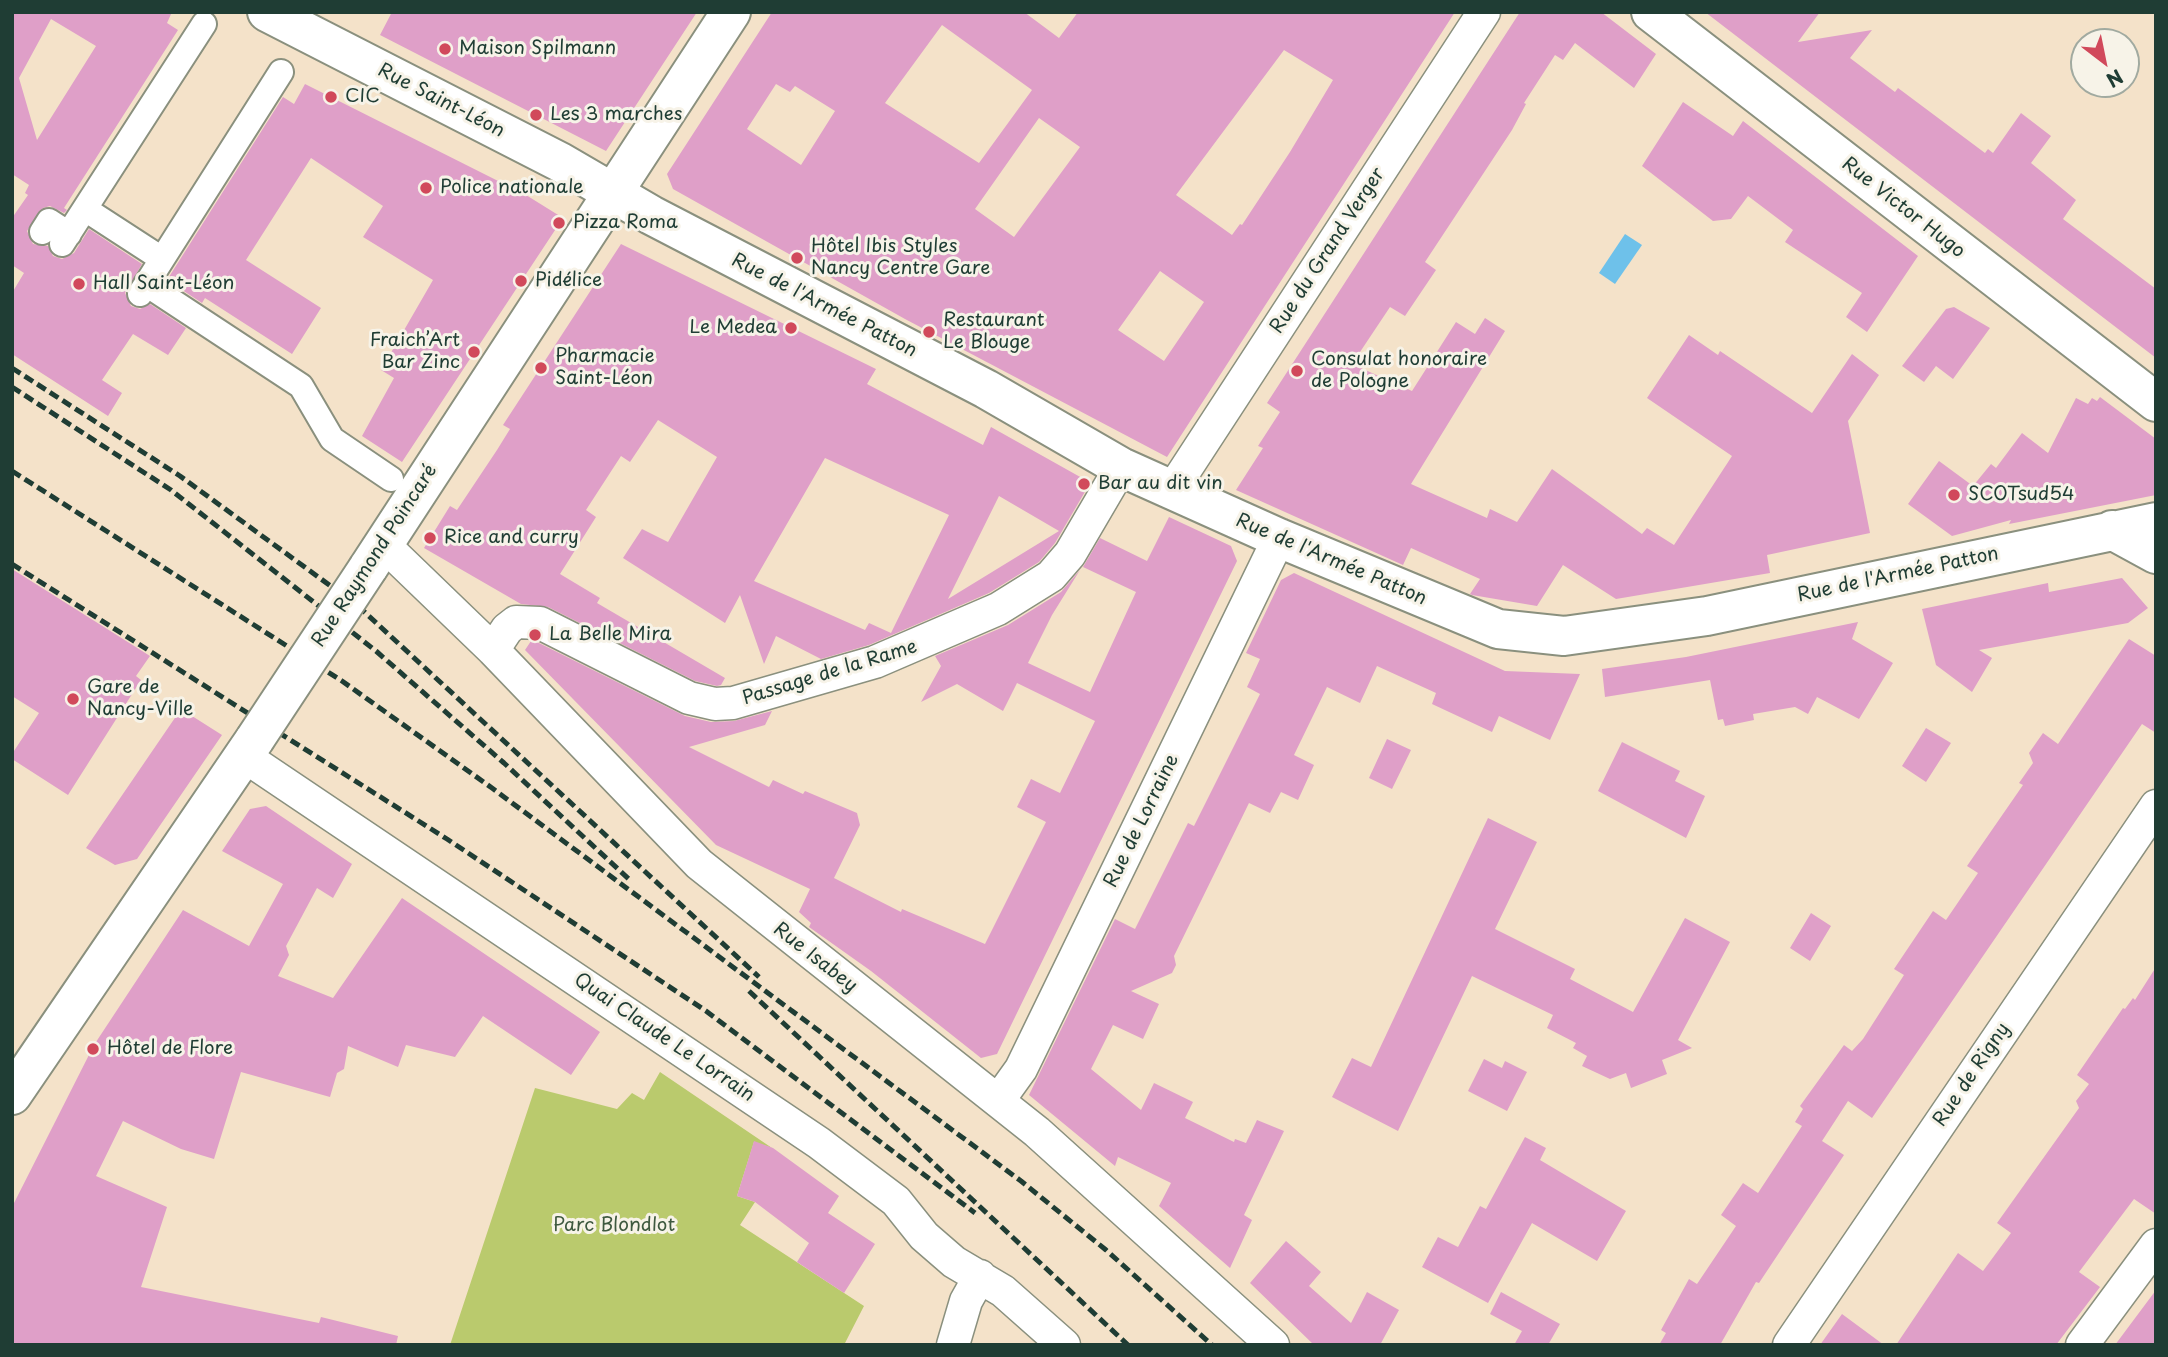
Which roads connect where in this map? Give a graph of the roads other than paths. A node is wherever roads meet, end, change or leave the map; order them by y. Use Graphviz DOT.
graph roads {
  1 [pos="267,12"];
  2 [pos="731,12"];
  3 [pos="1485,12"];
  4 [pos="1651,12"];
  5 [pos="204,24"];
  6 [pos="281,72"];
  7 [pos="613,193"];
  8 [pos="85,209"];
  9 [pos="58,237"];
  10 [pos="162,259"];
  11 [pos="2156,402"];
  12 [pos="1121,467"];
  13 [pos="391,479"];
  14 [pos="1172,490"];
  15 [pos="2156,522"];
  16 [pos="2112,530"];
  17 [pos="1279,538"];
  18 [pos="2156,554"];
  19 [pos="375,556"];
  20 [pos="494,650"];
  21 [pos="249,747"];
  22 [pos="2156,806"];
  23 [pos="12,1095"];
  24 [pos="998,1101"];
  25 [pos="2156,1245"];
  26 [pos="980,1276"];
  27 [pos="953,1345"];
  28 [pos="1064,1345"];
  29 [pos="1273,1345"];
  30 [pos="1789,1345"];
  31 [pos="2082,1345"];
  1 -- 7 [label="main road, Rue Saint-Léon"];
  2 -- 7 [label="main road, Rue Raymond Poincaré"];
  3 -- 14 [label="street, Rue du Grand Verger"];
  4 -- 11 [label="main road, Rue Victor Hugo"];
  5 -- 8 [label="street"];
  6 -- 10 [label="street"];
  7 -- 12 [label="main road, Rue de l'Armée Patton"];
  7 -- 19 [label="main road, Rue Raymond Poincaré"];
  8 -- 9 [label="street"];
  8 -- 10 [label="street"];
  10 -- 13 [label="street"];
  12 -- 14 [label="main road, Rue de l'Armée Patton"];
  12 -- 20 [label="street, Passage de la Rame"];
  14 -- 17 [label="main road, Rue de l'Armée Patton"];
  15 -- 16 [label="main road, Rue de l'Armée Patton"];
  16 -- 17 [label="main road, Rue de l'Armée Patton"];
  16 -- 18 [label="main road"];
  17 -- 24 [label="street, Rue de Lorraine"];
  19 -- 20 [label="street, Rue Isabey"];
  19 -- 21 [label="main road, Rue Raymond Poincaré, bridge"];
  20 -- 24 [label="street, Rue Isabey"];
  21 -- 23 [label="main road, Rue Raymond Poincaré"];
  21 -- 26 [label="street, Quai Claude Le Lorrain"];
  22 -- 30 [label="street, Rue de Rigny"];
  24 -- 29 [label="street, Rue Isabey"];
  25 -- 31 [label="street"];
  26 -- 27 [label="street"];
  26 -- 28 [label="street, Quai Claude Le Lorrain"];
}
